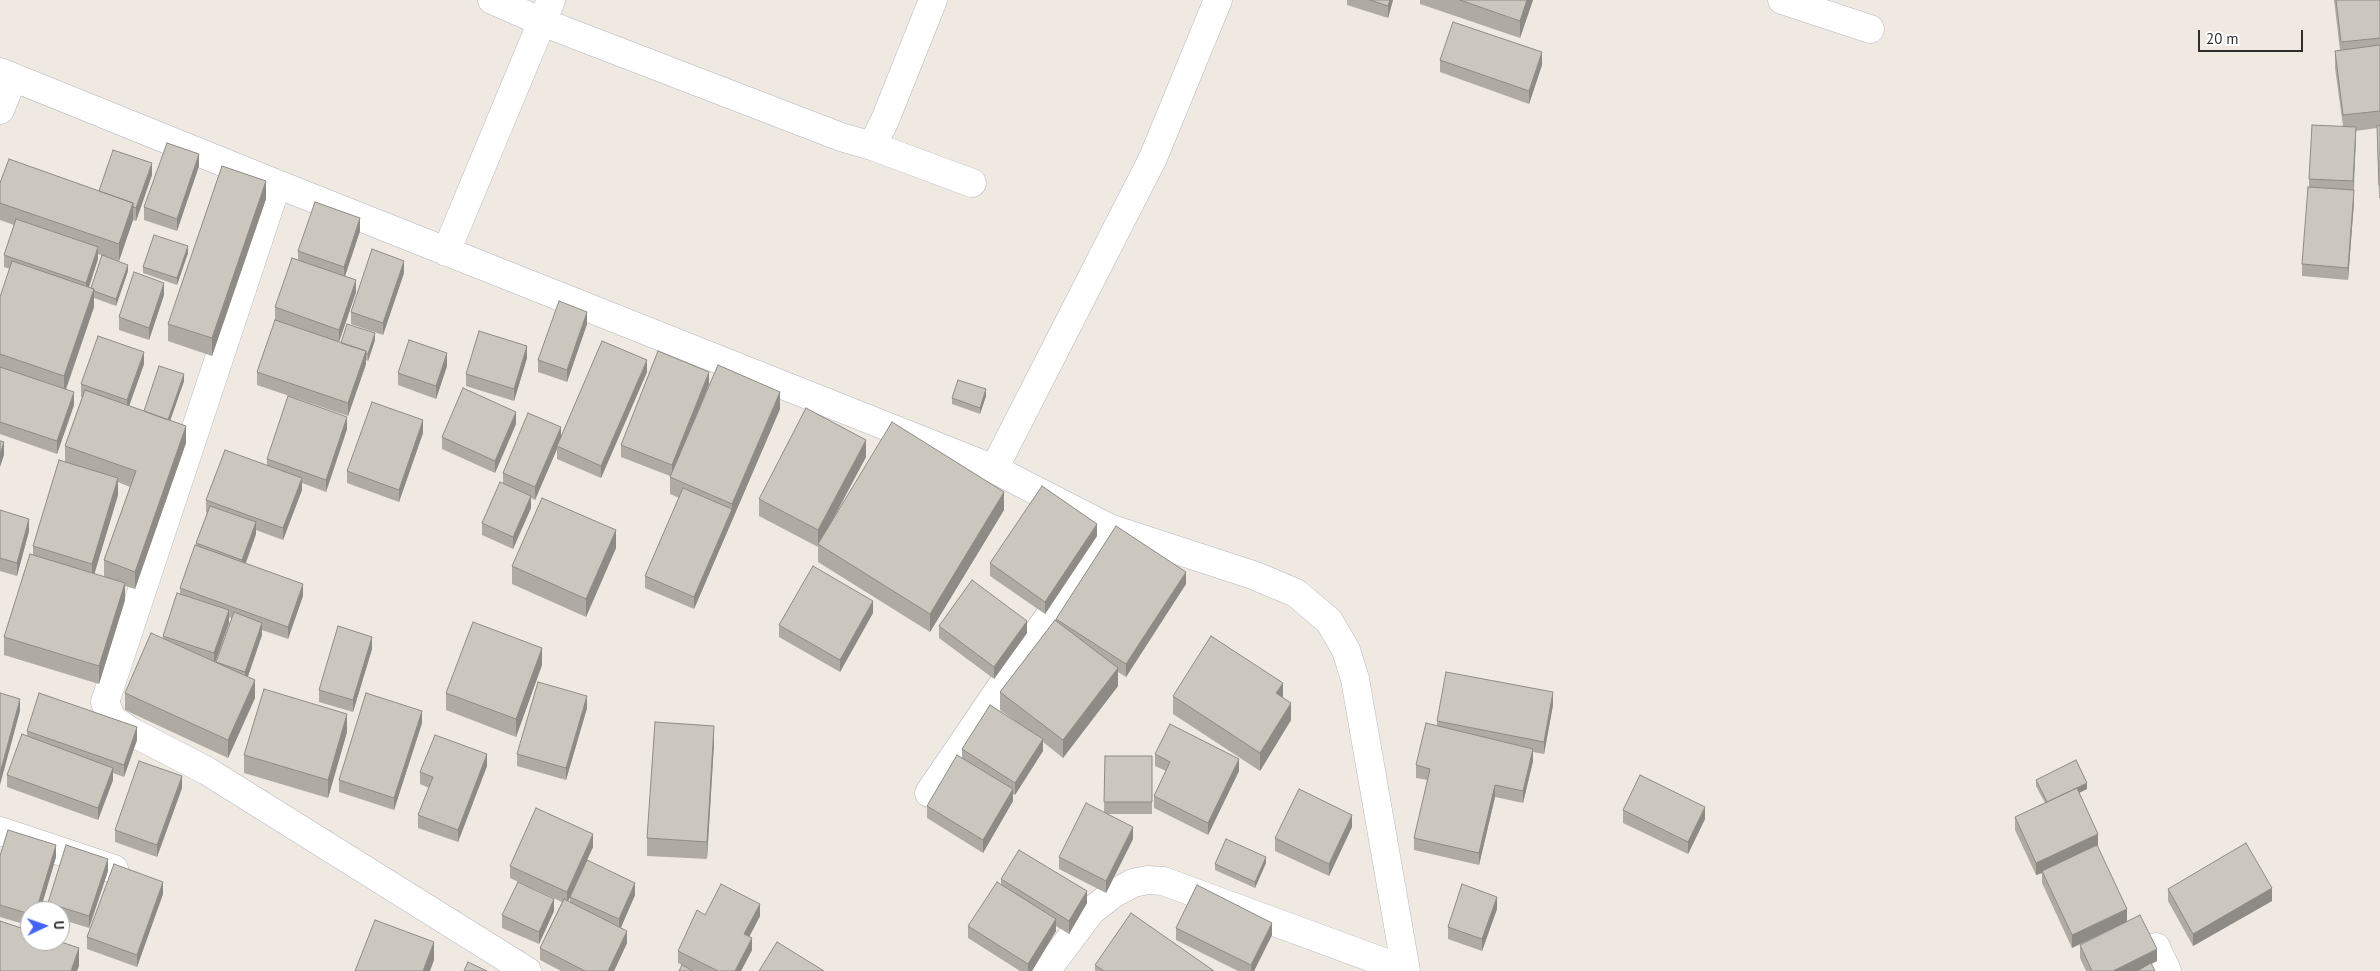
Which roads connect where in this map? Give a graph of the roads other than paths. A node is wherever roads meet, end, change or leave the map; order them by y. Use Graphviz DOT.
graph roads {
  1 [pos="492,0"];
  2 [pos="934,0"];
  3 [pos="1218,0"];
  4 [pos="1782,0"];
  5 [pos="546,11"];
  6 [pos="1870,29"];
  7 [pos="6,75"];
  8 [pos="0,110"];
  9 [pos="872,146"];
  10 [pos="972,183"];
  11 [pos="277,184"];
  12 [pos="446,252"];
  13 [pos="994,469"];
  14 [pos="1109,528"];
  15 [pos="929,793"];
  16 [pos="0,831"];
  17 [pos="114,869"];
  18 [pos="1406,970"];
  19 [pos="527,971"];
  20 [pos="1046,971"];
  1 -- 5 [label="street"];
  2 -- 9 [label="street"];
  3 -- 13 [label="street"];
  4 -- 6 [label="street"];
  5 -- 9 [label="street"];
  5 -- 12 [label="street"];
  7 -- 8 [label="street"];
  7 -- 11 [label="street"];
  9 -- 10 [label="street"];
  11 -- 12 [label="street"];
  11 -- 19 [label="street"];
  12 -- 13 [label="street"];
  13 -- 14 [label="street"];
  14 -- 15 [label="street"];
  14 -- 18 [label="street"];
  16 -- 17 [label="street"];
  18 -- 20 [label="street"];
}
